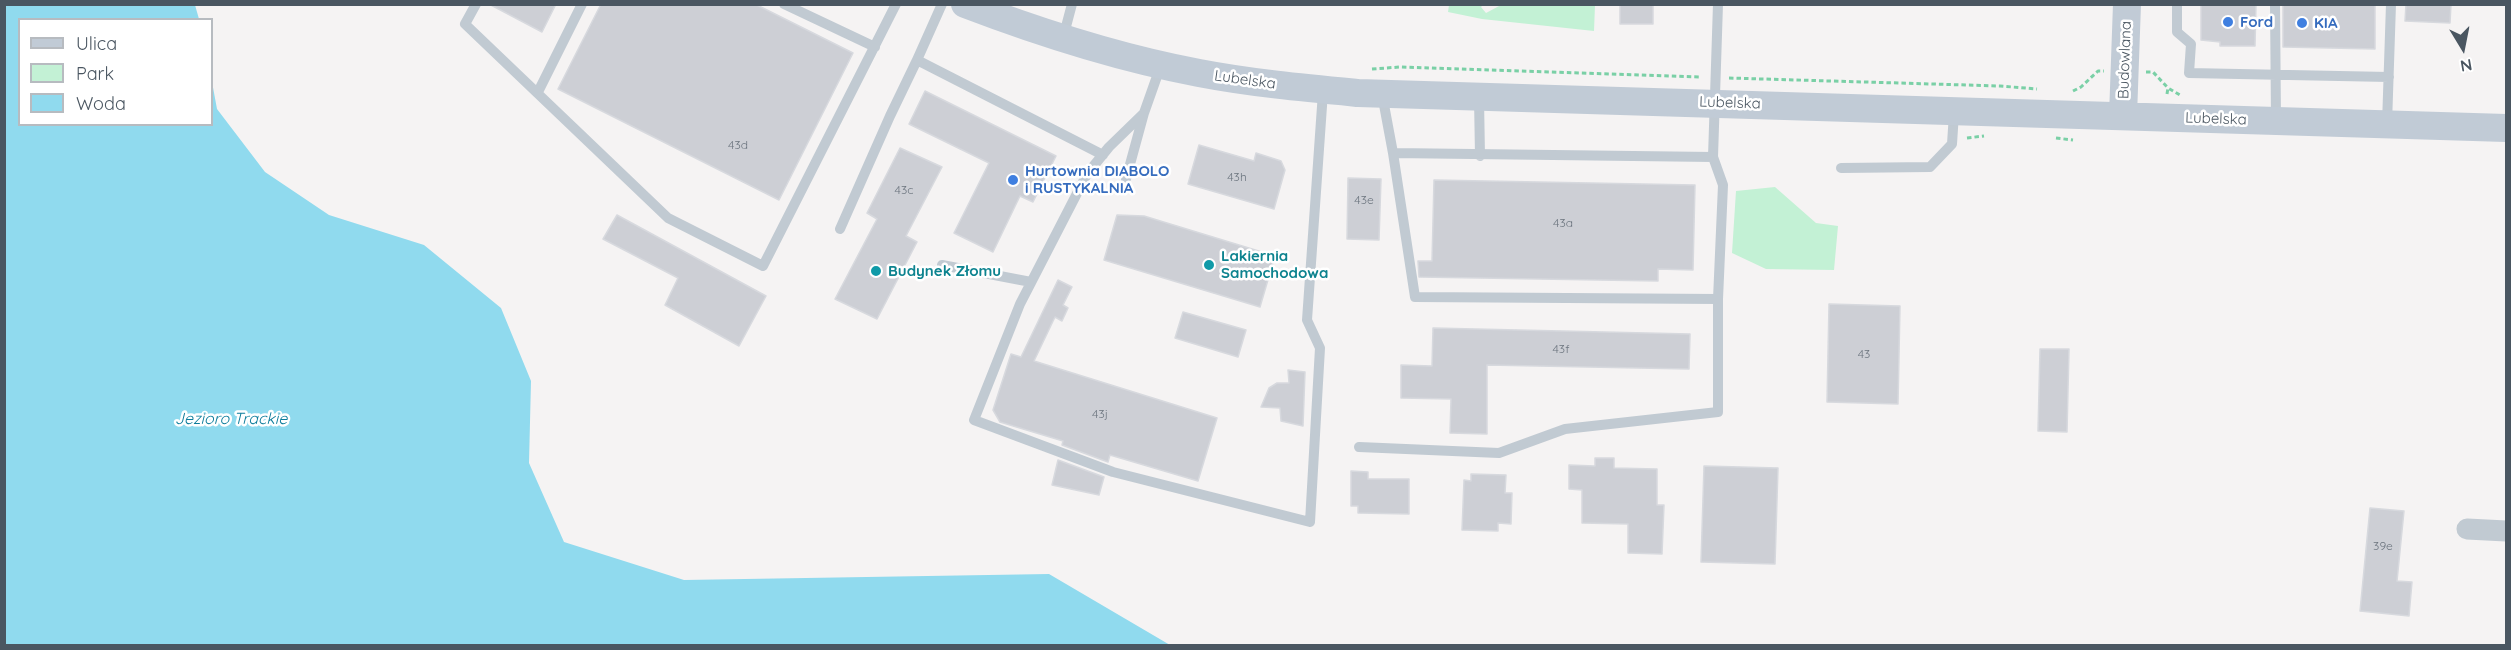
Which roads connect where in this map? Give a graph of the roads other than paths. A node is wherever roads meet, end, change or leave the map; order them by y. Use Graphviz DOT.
graph roads {
  1 [pos="476,4"];
  2 [pos="582,4"];
  3 [pos="784,4"];
  4 [pos="896,4"];
  5 [pos="942,4"];
  6 [pos="965,4"];
  7 [pos="1072,4"];
  8 [pos="1718,4"];
  9 [pos="2127,4"];
  10 [pos="2177,4"];
  11 [pos="2275,4"];
  12 [pos="2391,4"];
  13 [pos="1063,38"];
  14 [pos="874,46"];
  15 [pos="917,60"];
  16 [pos="1161,65"];
  17 [pos="2276,76"];
  18 [pos="2389,77"];
  19 [pos="1323,89"];
  20 [pos="538,92"];
  21 [pos="1382,94"];
  22 [pos="1479,98"];
  23 [pos="1715,102"];
  24 [pos="1954,111"];
  25 [pos="1144,113"];
  26 [pos="2123,116"];
  27 [pos="2276,121"];
  28 [pos="2387,124"];
  29 [pos="2506,128"];
  30 [pos="1393,153"];
  31 [pos="1103,155"];
  32 [pos="1480,156"];
  33 [pos="1713,157"];
  34 [pos="1841,168"];
  35 [pos="1126,179"];
  36 [pos="840,229"];
  37 [pos="942,265"];
  38 [pos="1031,282"];
  39 [pos="1718,299"];
  40 [pos="1359,447"];
  41 [pos="2467,529"];
  42 [pos="2506,531"];
  1 -- 20 [label="lane"];
  2 -- 20 [label="lane"];
  3 -- 14 [label="lane"];
  4 -- 14 [label="lane"];
  5 -- 15 [label="lane"];
  6 -- 13 [label="street, Lubelska"];
  7 -- 13 [label="lane"];
  8 -- 23 [label="lane"];
  9 -- 26 [label="street, Budowlana"];
  10 -- 17 [label="lane"];
  11 -- 17 [label="lane"];
  12 -- 18 [label="lane"];
  13 -- 16 [label="street, Lubelska"];
  14 -- 20 [label="lane"];
  15 -- 31 [label="lane"];
  15 -- 36 [label="lane"];
  16 -- 19 [label="street, Lubelska"];
  16 -- 25 [label="lane"];
  17 -- 18 [label="lane"];
  17 -- 27 [label="lane"];
  18 -- 28 [label="lane"];
  19 -- 21 [label="street, Lubelska"];
  19 -- 38 [label="lane"];
  21 -- 22 [label="street, Lubelska"];
  21 -- 30 [label="lane"];
  22 -- 23 [label="street, Lubelska"];
  22 -- 32 [label="lane"];
  23 -- 24 [label="street, Lubelska"];
  23 -- 33 [label="lane"];
  24 -- 26 [label="street, Lubelska"];
  24 -- 34 [label="lane"];
  25 -- 31 [label="lane"];
  25 -- 35 [label="lane"];
  26 -- 27 [label="street, Lubelska"];
  27 -- 28 [label="street, Lubelska"];
  28 -- 29 [label="street, Lubelska"];
  30 -- 32 [label="lane"];
  30 -- 39 [label="lane"];
  31 -- 38 [label="lane"];
  32 -- 33 [label="lane"];
  33 -- 39 [label="lane"];
  37 -- 38 [label="lane"];
  39 -- 40 [label="lane"];
  41 -- 42 [label="street"];
}
